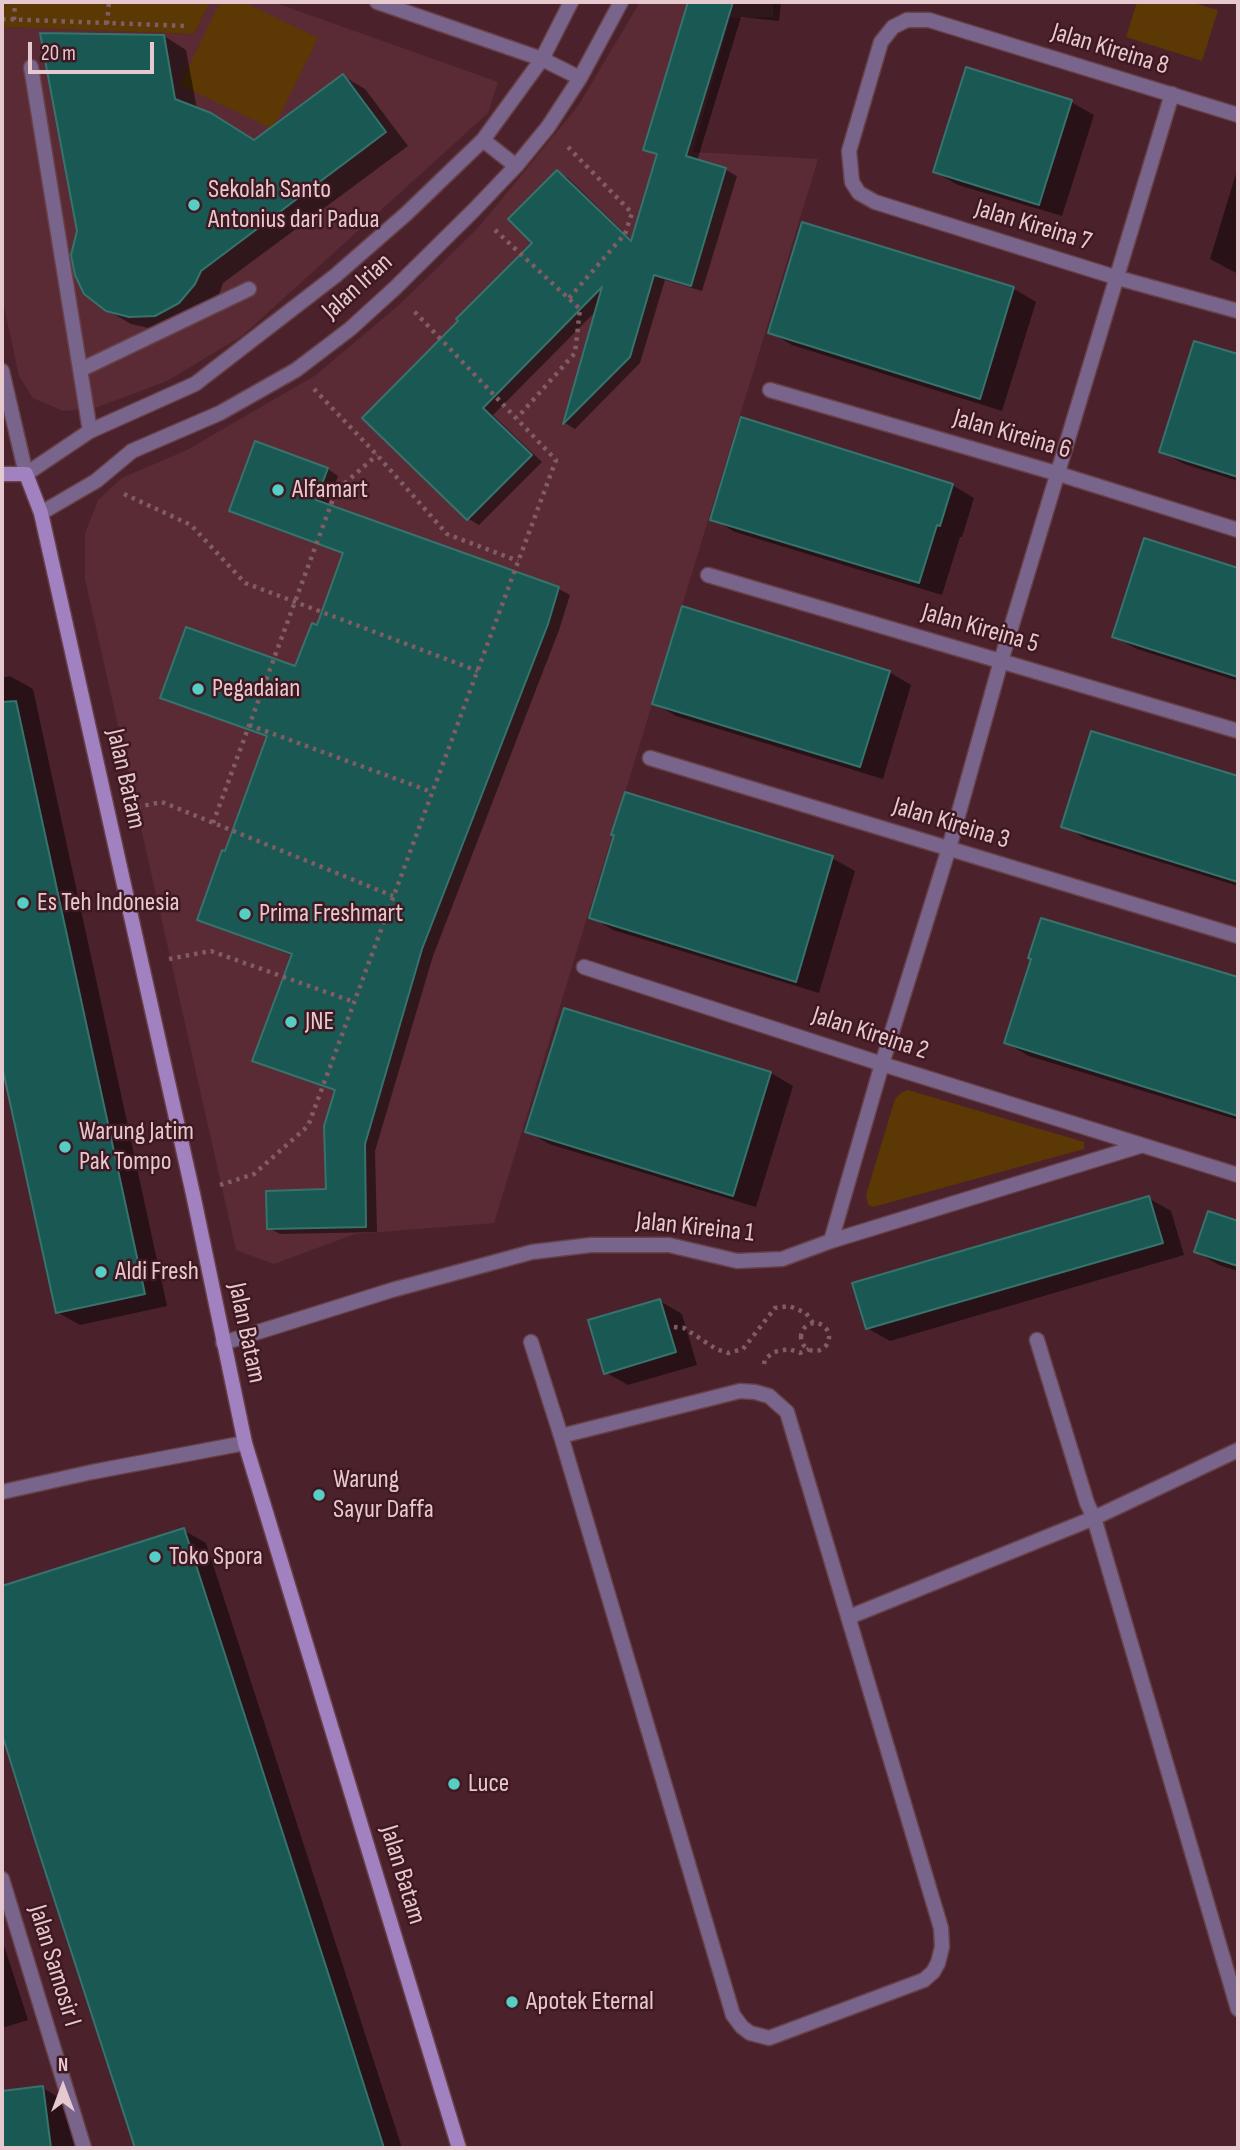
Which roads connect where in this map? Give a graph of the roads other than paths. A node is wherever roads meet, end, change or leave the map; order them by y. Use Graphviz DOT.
graph roads {
  1 [pos="377,2"];
  2 [pos="571,2"];
  3 [pos="621,2"];
  4 [pos="542,59"];
  5 [pos="31,66"];
  6 [pos="580,78"];
  7 [pos="1172,94"];
  8 [pos="1238,115"];
  9 [pos="483,140"];
  10 [pos="849,151"];
  11 [pos="516,166"];
  12 [pos="1118,278"];
  13 [pos="249,289"];
  14 [pos="1238,311"];
  15 [pos="2,370"];
  16 [pos="80,370"];
  17 [pos="770,390"];
  18 [pos="90,431"];
  19 [pos="2,474"];
  20 [pos="26,474"];
  21 [pos="1059,474"];
  22 [pos="41,513"];
  23 [pos="1238,530"];
  24 [pos="708,575"];
  25 [pos="1001,661"];
  26 [pos="1238,731"];
  27 [pos="650,758"];
  28 [pos="949,848"];
  29 [pos="1238,936"];
  30 [pos="584,967"];
  31 [pos="882,1064"];
  32 [pos="1140,1146"];
  33 [pos="1238,1175"];
  34 [pos="831,1241"];
  35 [pos="1037,1340"];
  36 [pos="531,1342"];
  37 [pos="223,1343"];
  38 [pos="561,1436"];
  39 [pos="245,1443"];
  40 [pos="1238,1450"];
  41 [pos="2,1492"];
  42 [pos="1094,1518"];
  43 [pos="849,1617"];
  44 [pos="2,1879"];
  45 [pos="1238,2009"];
  46 [pos="84,2148"];
  47 [pos="459,2148"];
  1 -- 4 [label="street"];
  2 -- 4 [label="street, Jalan Irian"];
  3 -- 6 [label="street, Jalan Irian"];
  4 -- 6 [label="street"];
  4 -- 9 [label="street, Jalan Irian"];
  5 -- 16 [label="street"];
  6 -- 11 [label="street, Jalan Irian"];
  7 -- 8 [label="street, Jalan Kireina 8"];
  7 -- 10 [label="street, Jalan Kireina 8"];
  7 -- 12 [label="street"];
  9 -- 11 [label="street"];
  9 -- 18 [label="street, Jalan Irian"];
  10 -- 12 [label="street, Jalan Kireina 7"];
  11 -- 22 [label="street, Jalan Irian"];
  12 -- 14 [label="street, Jalan Kireina 7"];
  12 -- 21 [label="street"];
  13 -- 16 [label="street"];
  15 -- 20 [label="street"];
  16 -- 18 [label="street"];
  17 -- 21 [label="street, Jalan Kireina 6"];
  18 -- 20 [label="street, Jalan Irian"];
  19 -- 20 [label="street"];
  20 -- 22 [label="street, Jalan Batam"];
  21 -- 23 [label="street, Jalan Kireina 6"];
  21 -- 25 [label="street"];
  22 -- 37 [label="street, Jalan Batam"];
  24 -- 25 [label="street, Jalan Kireina 5"];
  25 -- 26 [label="street, Jalan Kireina 5"];
  25 -- 28 [label="street"];
  27 -- 28 [label="street, Jalan Kireina 3"];
  28 -- 29 [label="street, Jalan Kireina 3"];
  28 -- 31 [label="street"];
  30 -- 31 [label="street, Jalan Kireina 2"];
  31 -- 32 [label="street, Jalan Kireina 2"];
  31 -- 34 [label="street"];
  32 -- 33 [label="street"];
  32 -- 34 [label="street, Jalan Kireina 1"];
  34 -- 37 [label="street, Jalan Kireina 1"];
  35 -- 42 [label="street"];
  36 -- 38 [label="street"];
  37 -- 39 [label="street, Jalan Batam"];
  38 -- 43 [label="street"];
  38 -- 43 [label="street"];
  39 -- 41 [label="street"];
  39 -- 47 [label="street, Jalan Batam"];
  40 -- 42 [label="street"];
  42 -- 43 [label="street"];
  42 -- 45 [label="street"];
  44 -- 46 [label="street, Jalan Samosir I"];
}
